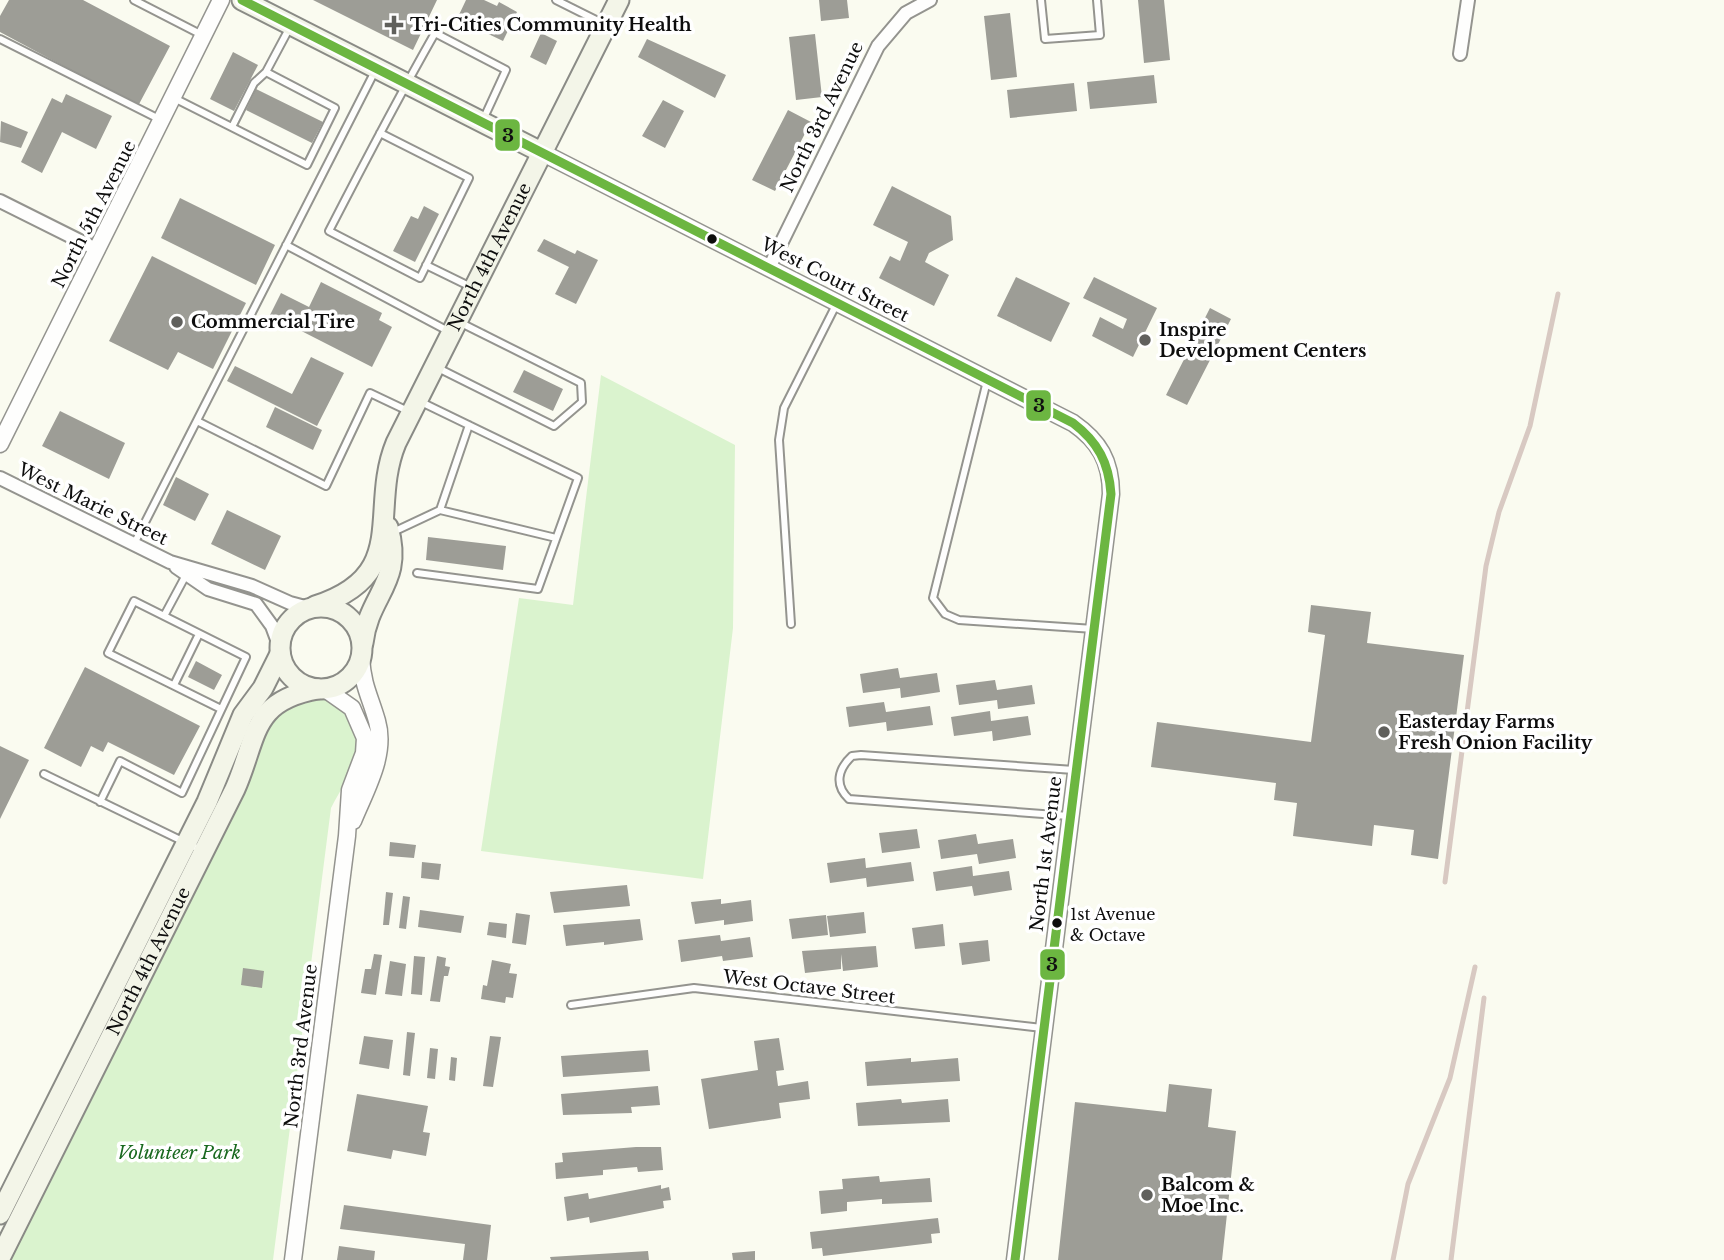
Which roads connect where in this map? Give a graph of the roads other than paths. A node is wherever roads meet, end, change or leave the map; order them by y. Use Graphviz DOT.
graph roads {
  1 [pos="134,0"];
  2 [pos="221,0"];
  3 [pos="242,0"];
  4 [pos="556,0"];
  5 [pos="619,0"];
  6 [pos="930,0"];
  7 [pos="1041,0"];
  8 [pos="1097,0"];
  9 [pos="1468,0"];
  10 [pos="568,3"];
  11 [pos="291,25"];
  12 [pos="606,25"];
  13 [pos="205,36"];
  14 [pos="0,39"];
  15 [pos="1461,54"];
  16 [pos="376,69"];
  17 [pos="266,72"];
  18 [pos="405,84"];
  19 [pos="174,98"];
  20 [pos="163,121"];
  21 [pos="482,122"];
  22 [pos="232,127"];
  23 [pos="380,132"];
  24 [pos="541,152"];
  25 [pos="0,201"];
  26 [pos="286,245"];
  27 [pos="97,250"];
  28 [pos="426,265"];
  29 [pos="769,268"];
  30 [pos="473,288"];
  31 [pos="837,302"];
  32 [pos="454,327"];
  33 [pos="434,366"];
  34 [pos="988,379"];
  35 [pos="415,406"];
  36 [pos="197,421"];
  37 [pos="469,425"];
  38 [pos="0,444"];
  39 [pos="1104,453"];
  40 [pos="0,478"];
  41 [pos="440,510"];
  42 [pos="388,527"];
  43 [pos="556,538"];
  44 [pos="134,544"];
  45 [pos="170,562"];
  46 [pos="417,573"];
  47 [pos="186,575"];
  48 [pos="312,607"];
  49 [pos="164,616"];
  50 [pos="791,624"];
  51 [pos="1094,629"];
  52 [pos="199,634"];
  53 [pos="280,650"];
  54 [pos="362,653"];
  55 [pos="174,685"];
  56 [pos="321,689"];
  57 [pos="222,709"];
  58 [pos="1076,771"];
  59 [pos="44,774"];
  60 [pos="100,803"];
  61 [pos="1070,816"];
  62 [pos="347,836"];
  63 [pos="195,848"];
  64 [pos="571,1005"];
  65 [pos="1044,1029"];
  66 [pos="0,1214"];
  67 [pos="0,1258"];
  68 [pos="293,1260"];
  69 [pos="1015,1260"];
  1 -- 13 [label="lane"];
  2 -- 13 [label="street, North 5th Avenue"];
  3 -- 11 [label="main road"];
  4 -- 10 [label="lane"];
  5 -- 12 [label="main road, North 4th Avenue"];
  6 -- 29 [label="street, North 3rd Avenue"];
  7 -- 8 [label="lane"];
  9 -- 15 [label="street"];
  10 -- 12 [label="lane"];
  11 -- 16 [label="main road"];
  11 -- 17 [label="lane"];
  12 -- 24 [label="main road, North 4th Avenue"];
  13 -- 19 [label="street, North 5th Avenue"];
  14 -- 20 [label="lane"];
  16 -- 18 [label="main road"];
  16 -- 26 [label="lane"];
  17 -- 22 [label="lane"];
  17 -- 22 [label="lane"];
  18 -- 21 [label="main road"];
  18 -- 21 [label="lane"];
  18 -- 23 [label="lane"];
  19 -- 20 [label="street, North 5th Avenue"];
  19 -- 22 [label="lane"];
  20 -- 27 [label="street, North 5th Avenue"];
  21 -- 24 [label="main road"];
  23 -- 28 [label="lane"];
  23 -- 28 [label="lane"];
  24 -- 29 [label="street, West Court Street"];
  24 -- 30 [label="main road, North 4th Avenue"];
  25 -- 27 [label="street"];
  26 -- 32 [label="lane"];
  26 -- 36 [label="lane"];
  27 -- 38 [label="street, North 5th Avenue"];
  28 -- 30 [label="lane"];
  29 -- 31 [label="street, West Court Street"];
  30 -- 32 [label="main road, North 4th Avenue"];
  31 -- 34 [label="street, West Court Street"];
  31 -- 50 [label="lane"];
  32 -- 33 [label="main road, North 4th Avenue"];
  32 -- 33 [label="lane"];
  33 -- 35 [label="main road, North 4th Avenue"];
  34 -- 39 [label="street, West Court Street"];
  34 -- 51 [label="lane"];
  35 -- 36 [label="lane"];
  35 -- 37 [label="lane"];
  35 -- 42 [label="main road, North 4th Avenue"];
  36 -- 44 [label="lane"];
  37 -- 41 [label="lane"];
  37 -- 43 [label="lane"];
  39 -- 51 [label="street, North 1st Avenue"];
  40 -- 44 [label="street, West Marie Street"];
  41 -- 42 [label="lane"];
  41 -- 43 [label="lane"];
  42 -- 48 [label="main road, North 4th Avenue"];
  42 -- 54 [label="main road, North 4th Avenue"];
  43 -- 46 [label="lane"];
  44 -- 45 [label="street, West Marie Street"];
  45 -- 47 [label="street, West Marie Street"];
  45 -- 48 [label="street, West Marie Street"];
  47 -- 49 [label="lane"];
  47 -- 53 [label="street, West Marie Street"];
  48 -- 53 [label="main road"];
  48 -- 54 [label="main road"];
  49 -- 52 [label="lane"];
  49 -- 55 [label="lane"];
  51 -- 58 [label="street, North 1st Avenue"];
  52 -- 55 [label="lane"];
  52 -- 57 [label="lane"];
  53 -- 56 [label="main road"];
  53 -- 63 [label="main road, North 4th Avenue"];
  54 -- 56 [label="main road"];
  54 -- 62 [label="street, North 3rd Avenue"];
  55 -- 57 [label="lane"];
  56 -- 62 [label="street, North 3rd Avenue"];
  56 -- 63 [label="main road, North 4th Avenue"];
  57 -- 60 [label="lane"];
  58 -- 61 [label="street, North 1st Avenue"];
  58 -- 61 [label="lane"];
  59 -- 60 [label="lane"];
  60 -- 63 [label="lane"];
  61 -- 65 [label="street, North 1st Avenue"];
  62 -- 68 [label="street, North 3rd Avenue"];
  63 -- 66 [label="main road, North 4th Avenue"];
  63 -- 67 [label="main road, North 4th Avenue"];
  64 -- 65 [label="lane, West Octave Street"];
  65 -- 69 [label="street, North 1st Avenue"];
}
